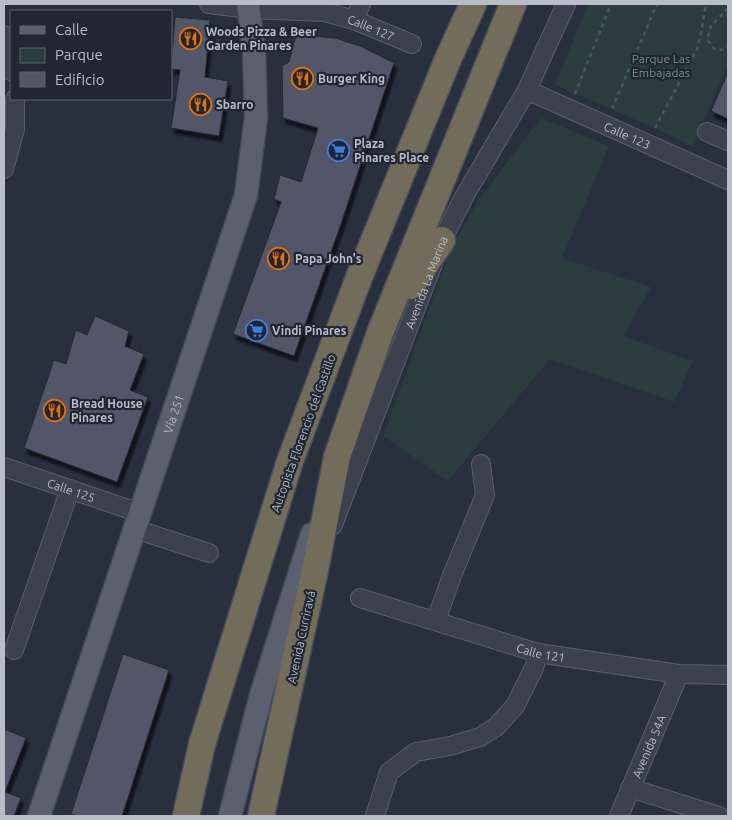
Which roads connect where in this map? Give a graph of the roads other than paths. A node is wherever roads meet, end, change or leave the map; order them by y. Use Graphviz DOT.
graph roads {
  1 [pos="209,4"];
  2 [pos="361,4"];
  3 [pos="473,4"];
  4 [pos="513,4"];
  5 [pos="566,4"];
  6 [pos="249,6"];
  7 [pos="354,20"];
  8 [pos="4,35"];
  9 [pos="412,44"];
  10 [pos="10,66"];
  11 [pos="527,90"];
  12 [pos="15,100"];
  13 [pos="707,132"];
  14 [pos="728,141"];
  15 [pos="4,169"];
  16 [pos="728,180"];
  17 [pos="442,240"];
  18 [pos="380,333"];
  19 [pos="336,456"];
  20 [pos="481,464"];
  21 [pos="4,467"];
  22 [pos="70,489"];
  23 [pos="138,521"];
  24 [pos="209,553"];
  25 [pos="314,575"];
  26 [pos="360,598"];
  27 [pos="436,621"];
  28 [pos="14,650"];
  29 [pos="538,653"];
  30 [pos="679,674"];
  31 [pos="728,675"];
  32 [pos="630,788"];
  33 [pos="264,809"];
  34 [pos="690,812"];
  35 [pos="713,815"];
  36 [pos="39,816"];
  37 [pos="186,816"];
  38 [pos="230,816"];
  39 [pos="375,816"];
  40 [pos="619,816"];
  1 -- 6 [label="street, Calle 127"];
  2 -- 7 [label="street"];
  3 -- 37 [label="highway, Autopista Florencio del Castillo"];
  4 -- 18 [label="highway"];
  5 -- 11 [label="street, Avenida La Marina"];
  6 -- 7 [label="street, Calle 127"];
  6 -- 23 [label="main road, Vía 251"];
  7 -- 9 [label="street, Calle 127"];
  8 -- 10 [label="street"];
  11 -- 16 [label="street, Calle 123"];
  11 -- 17 [label="street, Avenida La Marina"];
  12 -- 15 [label="street"];
  13 -- 14 [label="street"];
  17 -- 18 [label="highway"];
  17 -- 25 [label="street, Avenida La Marina"];
  18 -- 19 [label="highway"];
  19 -- 25 [label="highway, Avenida Curriravá"];
  19 -- 38 [label="main road"];
  20 -- 27 [label="street"];
  21 -- 22 [label="street, Calle 125"];
  22 -- 23 [label="street, Calle 125"];
  22 -- 28 [label="street"];
  23 -- 24 [label="street, Calle 125"];
  23 -- 36 [label="main road, Vía 251"];
  25 -- 33 [label="highway, Avenida Curriravá"];
  26 -- 27 [label="street, Calle 121"];
  27 -- 29 [label="street, Calle 121"];
  29 -- 30 [label="street, Calle 121"];
  29 -- 39 [label="street"];
  30 -- 31 [label="street, Calle 121"];
  30 -- 32 [label="street, Avenida 54A"];
  32 -- 34 [label="street"];
  32 -- 40 [label="street, Avenida 54A"];
  34 -- 35 [label="street"];
}
